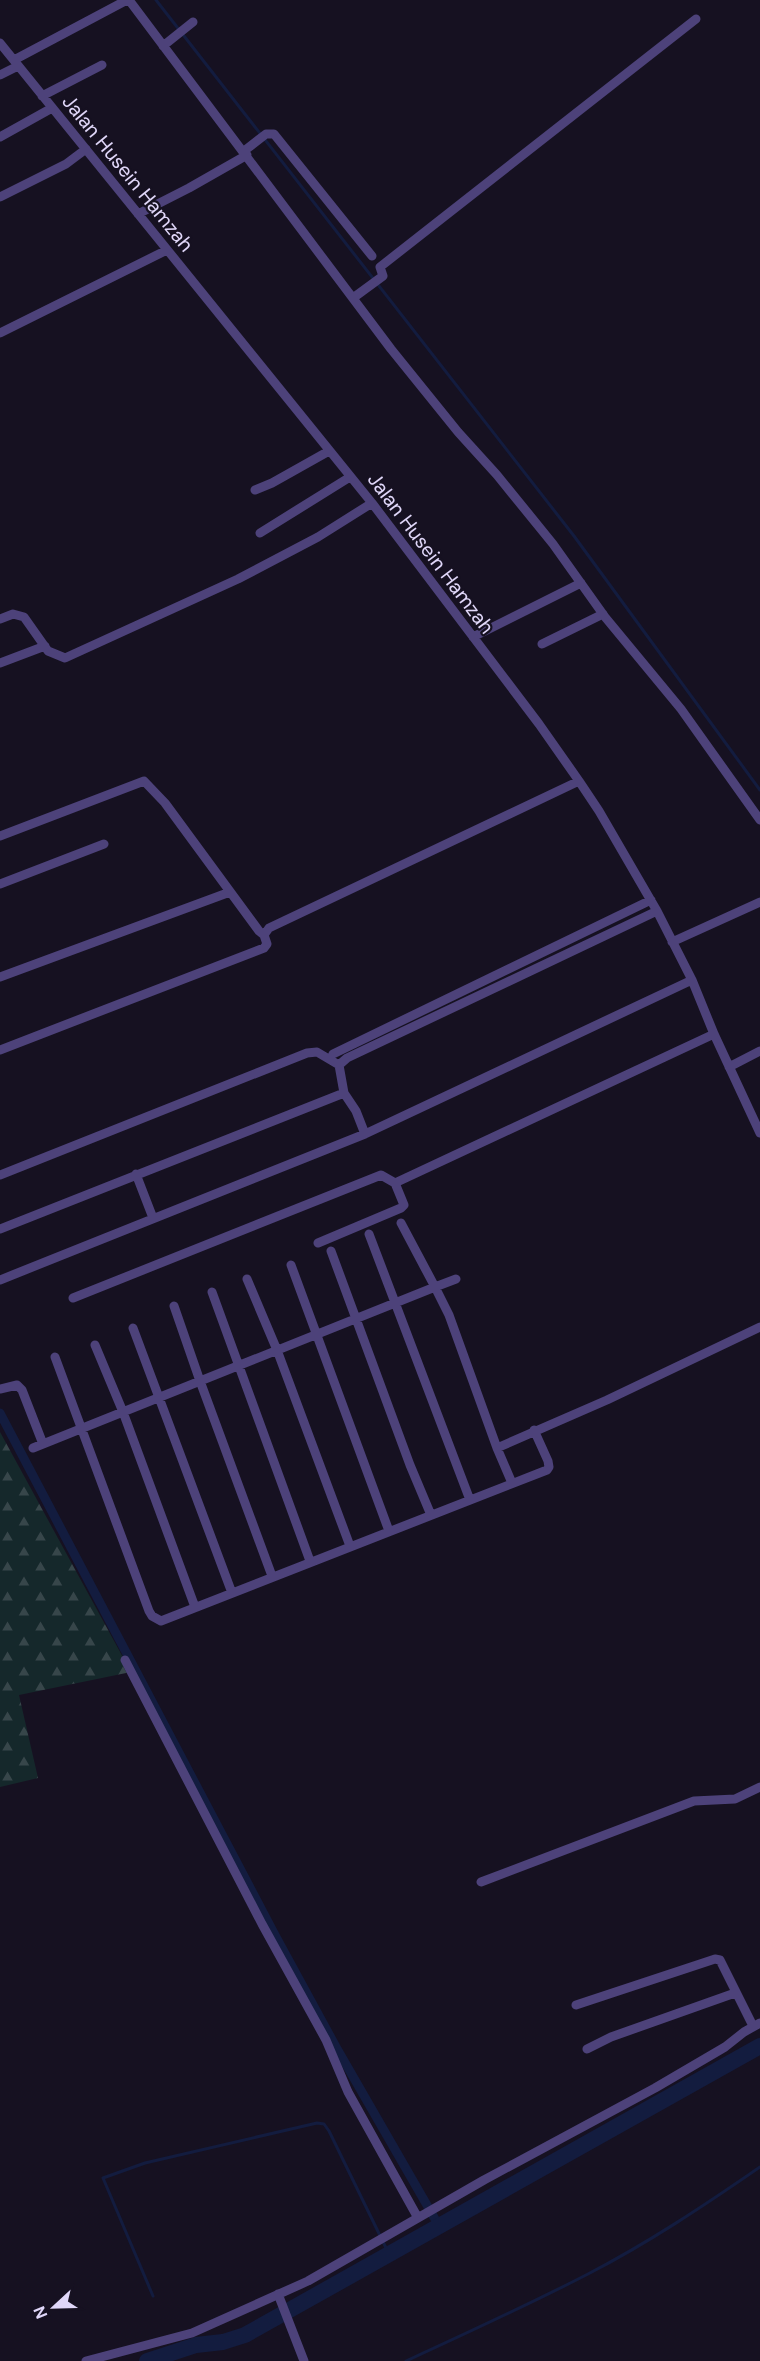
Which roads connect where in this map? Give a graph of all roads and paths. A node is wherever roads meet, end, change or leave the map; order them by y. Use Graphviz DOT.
graph roads {
  1 [pos="128,0"];
  2 [pos="696,19"];
  3 [pos="190,24"];
  4 [pos="0,43"];
  5 [pos="163,46"];
  6 [pos="16,63"];
  7 [pos="102,65"];
  8 [pos="0,75"];
  9 [pos="42,96"];
  10 [pos="52,108"];
  11 [pos="0,137"];
  12 [pos="86,148"];
  13 [pos="247,151"];
  14 [pos="0,197"];
  15 [pos="138,214"];
  16 [pos="167,250"];
  17 [pos="372,256"];
  18 [pos="357,295"];
  19 [pos="0,333"];
  20 [pos="329,451"];
  21 [pos="350,477"];
  22 [pos="255,490"];
  23 [pos="372,503"];
  24 [pos="260,533"];
  25 [pos="581,583"];
  26 [pos="603,614"];
  27 [pos="0,619"];
  28 [pos="473,638"];
  29 [pos="542,644"];
  30 [pos="45,646"];
  31 [pos="0,663"];
  32 [pos="579,780"];
  33 [pos="756,805"];
  34 [pos="760,820"];
  35 [pos="0,836"];
  36 [pos="104,844"];
  37 [pos="0,884"];
  38 [pos="230,892"];
  39 [pos="651,900"];
  40 [pos="760,902"];
  41 [pos="657,911"];
  42 [pos="264,935"];
  43 [pos="672,942"];
  44 [pos="558,945"];
  45 [pos="564,956"];
  46 [pos="0,977"];
  47 [pos="692,980"];
  48 [pos="714,1034"];
  49 [pos="357,1041"];
  50 [pos="0,1050"];
  51 [pos="361,1051"];
  52 [pos="760,1051"];
  53 [pos="333,1054"];
  54 [pos="339,1065"];
  55 [pos="729,1067"];
  56 [pos="344,1093"];
  57 [pos="760,1133"];
  58 [pos="365,1134"];
  59 [pos="136,1174"];
  60 [pos="0,1175"];
  61 [pos="395,1184"];
  62 [pos="153,1218"];
  63 [pos="401,1223"];
  64 [pos="0,1230"];
  65 [pos="369,1234"];
  66 [pos="318,1243"];
  67 [pos="331,1251"];
  68 [pos="291,1265"];
  69 [pos="247,1279"];
  70 [pos="0,1280"];
  71 [pos="456,1280"];
  72 [pos="435,1287"];
  73 [pos="212,1292"];
  74 [pos="73,1298"];
  75 [pos="395,1302"];
  76 [pos="174,1306"];
  77 [pos="356,1318"];
  78 [pos="760,1327"];
  79 [pos="133,1328"];
  80 [pos="317,1334"];
  81 [pos="95,1345"];
  82 [pos="277,1350"];
  83 [pos="55,1357"];
  84 [pos="238,1366"];
  85 [pos="200,1382"];
  86 [pos="0,1389"];
  87 [pos="160,1397"];
  88 [pos="123,1412"];
  89 [pos="82,1429"];
  90 [pos="534,1430"];
  91 [pos="44,1444"];
  92 [pos="33,1448"];
  93 [pos="497,1448"];
  94 [pos="512,1484"];
  95 [pos="470,1500"];
  96 [pos="432,1515"];
  97 [pos="389,1531"];
  98 [pos="350,1546"];
  99 [pos="310,1562"];
  100 [pos="272,1576"];
  101 [pos="232,1593"];
  102 [pos="195,1607"];
  103 [pos="125,1660"];
  104 [pos="760,1787"];
  105 [pos="481,1882"];
  106 [pos="735,1993"];
  107 [pos="576,2005"];
  108 [pos="756,2024"];
  109 [pos="587,2049"];
  110 [pos="425,2214"];
  111 [pos="278,2295"];
  112 [pos="86,2361"];
  113 [pos="304,2361"];
  1 -- 5 [label="street"];
  1 -- 6 [label="street"];
  2 -- 18 [label="street"];
  3 -- 5 [label="street"];
  4 -- 6 [label="street, Jalan Husein Hamzah"];
  5 -- 13 [label="street"];
  6 -- 8 [label="street"];
  6 -- 9 [label="street, Jalan Husein Hamzah"];
  7 -- 9 [label="street"];
  9 -- 10 [label="street, Jalan Husein Hamzah"];
  10 -- 11 [label="street"];
  10 -- 12 [label="street, Jalan Husein Hamzah"];
  12 -- 14 [label="street"];
  12 -- 15 [label="street, Jalan Husein Hamzah"];
  13 -- 15 [label="street"];
  13 -- 17 [label="street"];
  13 -- 18 [label="street"];
  15 -- 16 [label="street, Jalan Husein Hamzah"];
  16 -- 19 [label="street"];
  16 -- 20 [label="street, Jalan Husein Hamzah"];
  18 -- 25 [label="street"];
  20 -- 21 [label="street, Jalan Husein Hamzah"];
  20 -- 22 [label="street"];
  21 -- 23 [label="street, Jalan Husein Hamzah"];
  21 -- 24 [label="street"];
  23 -- 28 [label="street, Jalan Husein Hamzah"];
  23 -- 30 [label="street"];
  25 -- 26 [label="street"];
  25 -- 28 [label="street"];
  26 -- 29 [label="street"];
  26 -- 33 [label="street"];
  27 -- 30 [label="street"];
  28 -- 32 [label="street, Jalan Husein Hamzah"];
  30 -- 31 [label="street"];
  32 -- 39 [label="street, Jalan Husein Hamzah"];
  32 -- 42 [label="street"];
  33 -- 34 [label="street"];
  35 -- 38 [label="street"];
  36 -- 37 [label="street"];
  38 -- 42 [label="street"];
  38 -- 46 [label="street"];
  39 -- 41 [label="street, Jalan Husein Hamzah"];
  39 -- 44 [label="street"];
  40 -- 43 [label="street"];
  41 -- 43 [label="street, Jalan Husein Hamzah"];
  41 -- 45 [label="street"];
  42 -- 50 [label="street"];
  43 -- 47 [label="street, Jalan Husein Hamzah"];
  44 -- 45 [label="street"];
  44 -- 49 [label="street"];
  45 -- 51 [label="street"];
  47 -- 48 [label="street, Jalan Husein Hamzah"];
  47 -- 58 [label="street"];
  48 -- 55 [label="street, Jalan Husein Hamzah"];
  48 -- 61 [label="street"];
  49 -- 51 [label="street"];
  49 -- 53 [label="street"];
  51 -- 54 [label="street"];
  52 -- 55 [label="street"];
  54 -- 56 [label="street"];
  54 -- 60 [label="street"];
  55 -- 57 [label="street, Jalan Husein Hamzah"];
  56 -- 58 [label="street"];
  56 -- 59 [label="street"];
  58 -- 62 [label="street"];
  59 -- 62 [label="street"];
  59 -- 64 [label="street"];
  61 -- 66 [label="street"];
  61 -- 74 [label="street"];
  62 -- 70 [label="street"];
  63 -- 72 [label="street"];
  65 -- 75 [label="street"];
  67 -- 77 [label="street"];
  68 -- 80 [label="street"];
  69 -- 82 [label="street"];
  71 -- 72 [label="street"];
  72 -- 75 [label="street"];
  72 -- 93 [label="street"];
  73 -- 84 [label="street"];
  75 -- 77 [label="street"];
  75 -- 95 [label="street"];
  76 -- 85 [label="street"];
  77 -- 80 [label="street"];
  77 -- 96 [label="street"];
  78 -- 90 [label="street"];
  79 -- 87 [label="street"];
  80 -- 82 [label="street"];
  80 -- 97 [label="street"];
  81 -- 88 [label="street"];
  82 -- 84 [label="street"];
  82 -- 98 [label="street"];
  83 -- 89 [label="street"];
  84 -- 85 [label="street"];
  84 -- 99 [label="street"];
  85 -- 87 [label="street"];
  85 -- 100 [label="street"];
  86 -- 91 [label="street"];
  87 -- 88 [label="street"];
  87 -- 101 [label="street"];
  88 -- 89 [label="street"];
  88 -- 102 [label="street"];
  89 -- 91 [label="street"];
  89 -- 102 [label="street"];
  90 -- 93 [label="street"];
  90 -- 94 [label="street"];
  91 -- 92 [label="street"];
  93 -- 94 [label="street"];
  94 -- 95 [label="street"];
  95 -- 96 [label="street"];
  96 -- 97 [label="street"];
  97 -- 98 [label="street"];
  98 -- 99 [label="street"];
  99 -- 100 [label="street"];
  100 -- 101 [label="street"];
  101 -- 102 [label="street"];
  103 -- 110 [label="street"];
  104 -- 105 [label="street"];
  106 -- 107 [label="street"];
  106 -- 108 [label="street"];
  106 -- 109 [label="street"];
  108 -- 110 [label="street"];
  110 -- 111 [label="street"];
  111 -- 112 [label="street"];
  111 -- 113 [label="street"];
}
